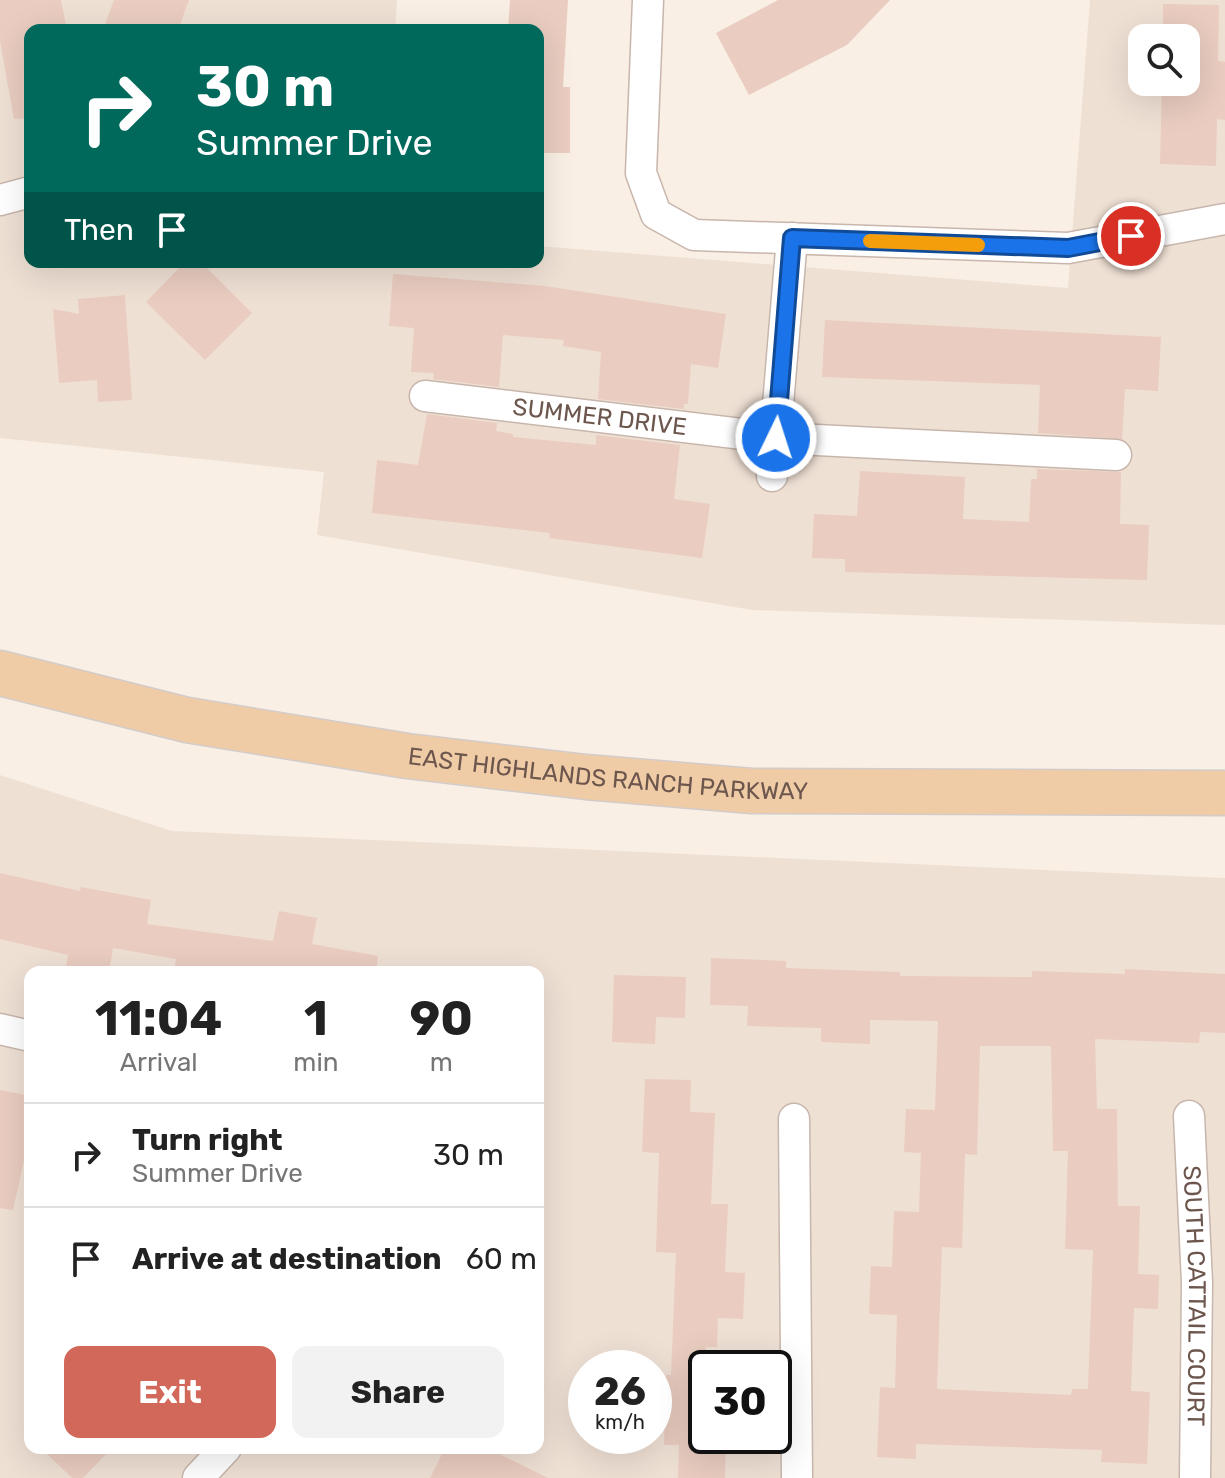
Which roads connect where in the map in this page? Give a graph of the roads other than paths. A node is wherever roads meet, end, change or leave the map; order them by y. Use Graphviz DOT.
graph roads {
  1 [pos="648,0"];
  2 [pos="24,194"];
  3 [pos="0,200"];
  4 [pos="1225,219"];
  5 [pos="792,238"];
  6 [pos="425,396"];
  7 [pos="776,438"];
  8 [pos="1116,455"];
  9 [pos="772,476"];
  10 [pos="0,673"];
  11 [pos="1225,793"];
  12 [pos="0,1029"];
  13 [pos="24,1035"];
  14 [pos="1189,1116"];
  15 [pos="794,1119"];
  16 [pos="220,1454"];
  17 [pos="198,1478"];
  18 [pos="797,1478"];
  19 [pos="1195,1478"];
  1 -- 5 [label="street"];
  2 -- 3 [label="street"];
  4 -- 5 [label="street"];
  5 -- 7 [label="street"];
  6 -- 7 [label="street, SUMMER DRIVE"];
  7 -- 8 [label="street, SUMMER DRIVE"];
  7 -- 9 [label="street"];
  10 -- 11 [label="main road, EAST HIGHLANDS RANCH PARKWAY"];
  12 -- 13 [label="street"];
  14 -- 19 [label="street, SOUTH CATTAIL COURT"];
  15 -- 18 [label="street"];
  16 -- 17 [label="street"];
}
